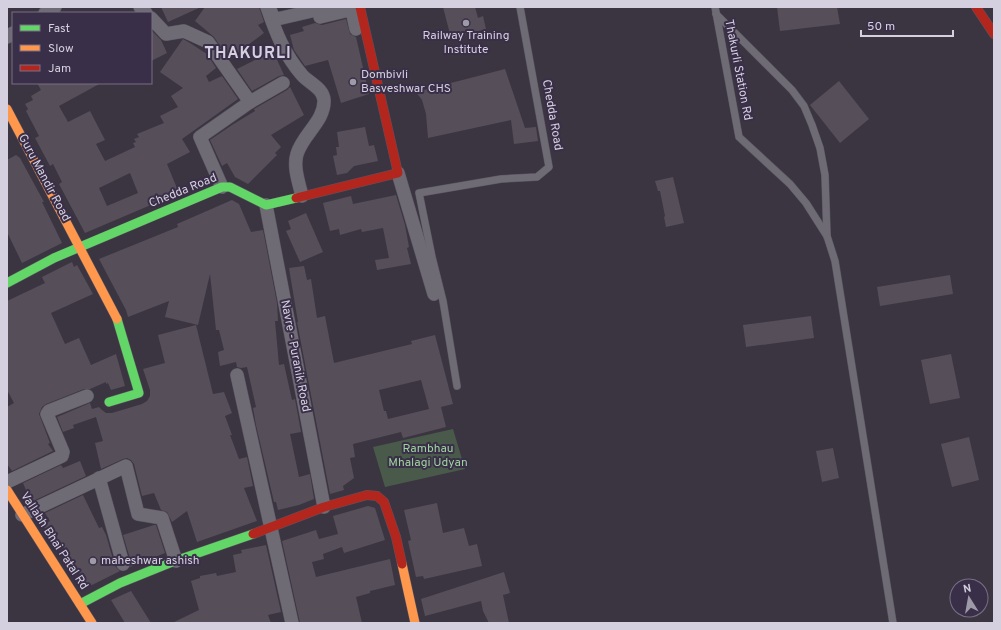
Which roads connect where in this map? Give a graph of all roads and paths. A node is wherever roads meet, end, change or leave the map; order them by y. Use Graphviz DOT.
graph roads {
  1 [pos="268,7"];
  2 [pos="329,7"];
  3 [pos="360,7"];
  4 [pos="520,7"];
  5 [pos="976,7"];
  6 [pos="344,9"];
  7 [pos="304,10"];
  8 [pos="715,10"];
  9 [pos="320,17"];
  10 [pos="152,19"];
  11 [pos="360,26"];
  12 [pos="994,34"];
  13 [pos="360,43"];
  14 [pos="283,82"];
  15 [pos="250,102"];
  16 [pos="7,109"];
  17 [pos="398,173"];
  18 [pos="222,186"];
  19 [pos="302,196"];
  20 [pos="266,205"];
  21 [pos="827,236"];
  22 [pos="81,247"];
  23 [pos="7,283"];
  24 [pos="434,294"];
  25 [pos="237,375"];
  26 [pos="457,386"];
  27 [pos="87,396"];
  28 [pos="109,402"];
  29 [pos="99,478"];
  30 [pos="7,482"];
  31 [pos="7,490"];
  32 [pos="324,507"];
  33 [pos="22,514"];
  34 [pos="270,528"];
  35 [pos="176,560"];
  36 [pos="123,564"];
  37 [pos="80,604"];
  38 [pos="92,623"];
  39 [pos="292,623"];
  40 [pos="415,623"];
  41 [pos="893,623"];
  1 -- 7 [label="street"];
  1 -- 19 [label="street"];
  2 -- 7 [label="street"];
  3 -- 11 [label="street"];
  4 -- 26 [label="lane, Chedda Road"];
  5 -- 12 [label="street"];
  6 -- 9 [label="street"];
  6 -- 11 [label="street"];
  8 -- 21 [label="lane, Thakurli Station Rd"];
  8 -- 21 [label="lane"];
  10 -- 15 [label="street"];
  11 -- 13 [label="street"];
  11 -- 17 [label="street"];
  14 -- 15 [label="street"];
  15 -- 18 [label="street"];
  16 -- 22 [label="street, Guru Mandir Road"];
  17 -- 19 [label="street"];
  17 -- 24 [label="street"];
  18 -- 20 [label="street, Chedda Road"];
  18 -- 22 [label="street, Chedda Road"];
  19 -- 20 [label="street"];
  20 -- 32 [label="street, Navre - Puranik Road"];
  21 -- 41 [label="lane"];
  22 -- 23 [label="street, Chedda Road"];
  22 -- 28 [label="street, Guru Mandir Road"];
  25 -- 34 [label="street"];
  27 -- 30 [label="street"];
  29 -- 33 [label="street"];
  29 -- 35 [label="street"];
  29 -- 36 [label="street"];
  31 -- 33 [label="street, Vallabh Bhai Patal Rd"];
  32 -- 34 [label="street"];
  32 -- 40 [label="street"];
  33 -- 37 [label="street, Vallabh Bhai Patal Rd"];
  34 -- 35 [label="street"];
  34 -- 39 [label="street"];
  35 -- 37 [label="street"];
  37 -- 38 [label="street, Vallabh Bhai Patal Rd"];
}
